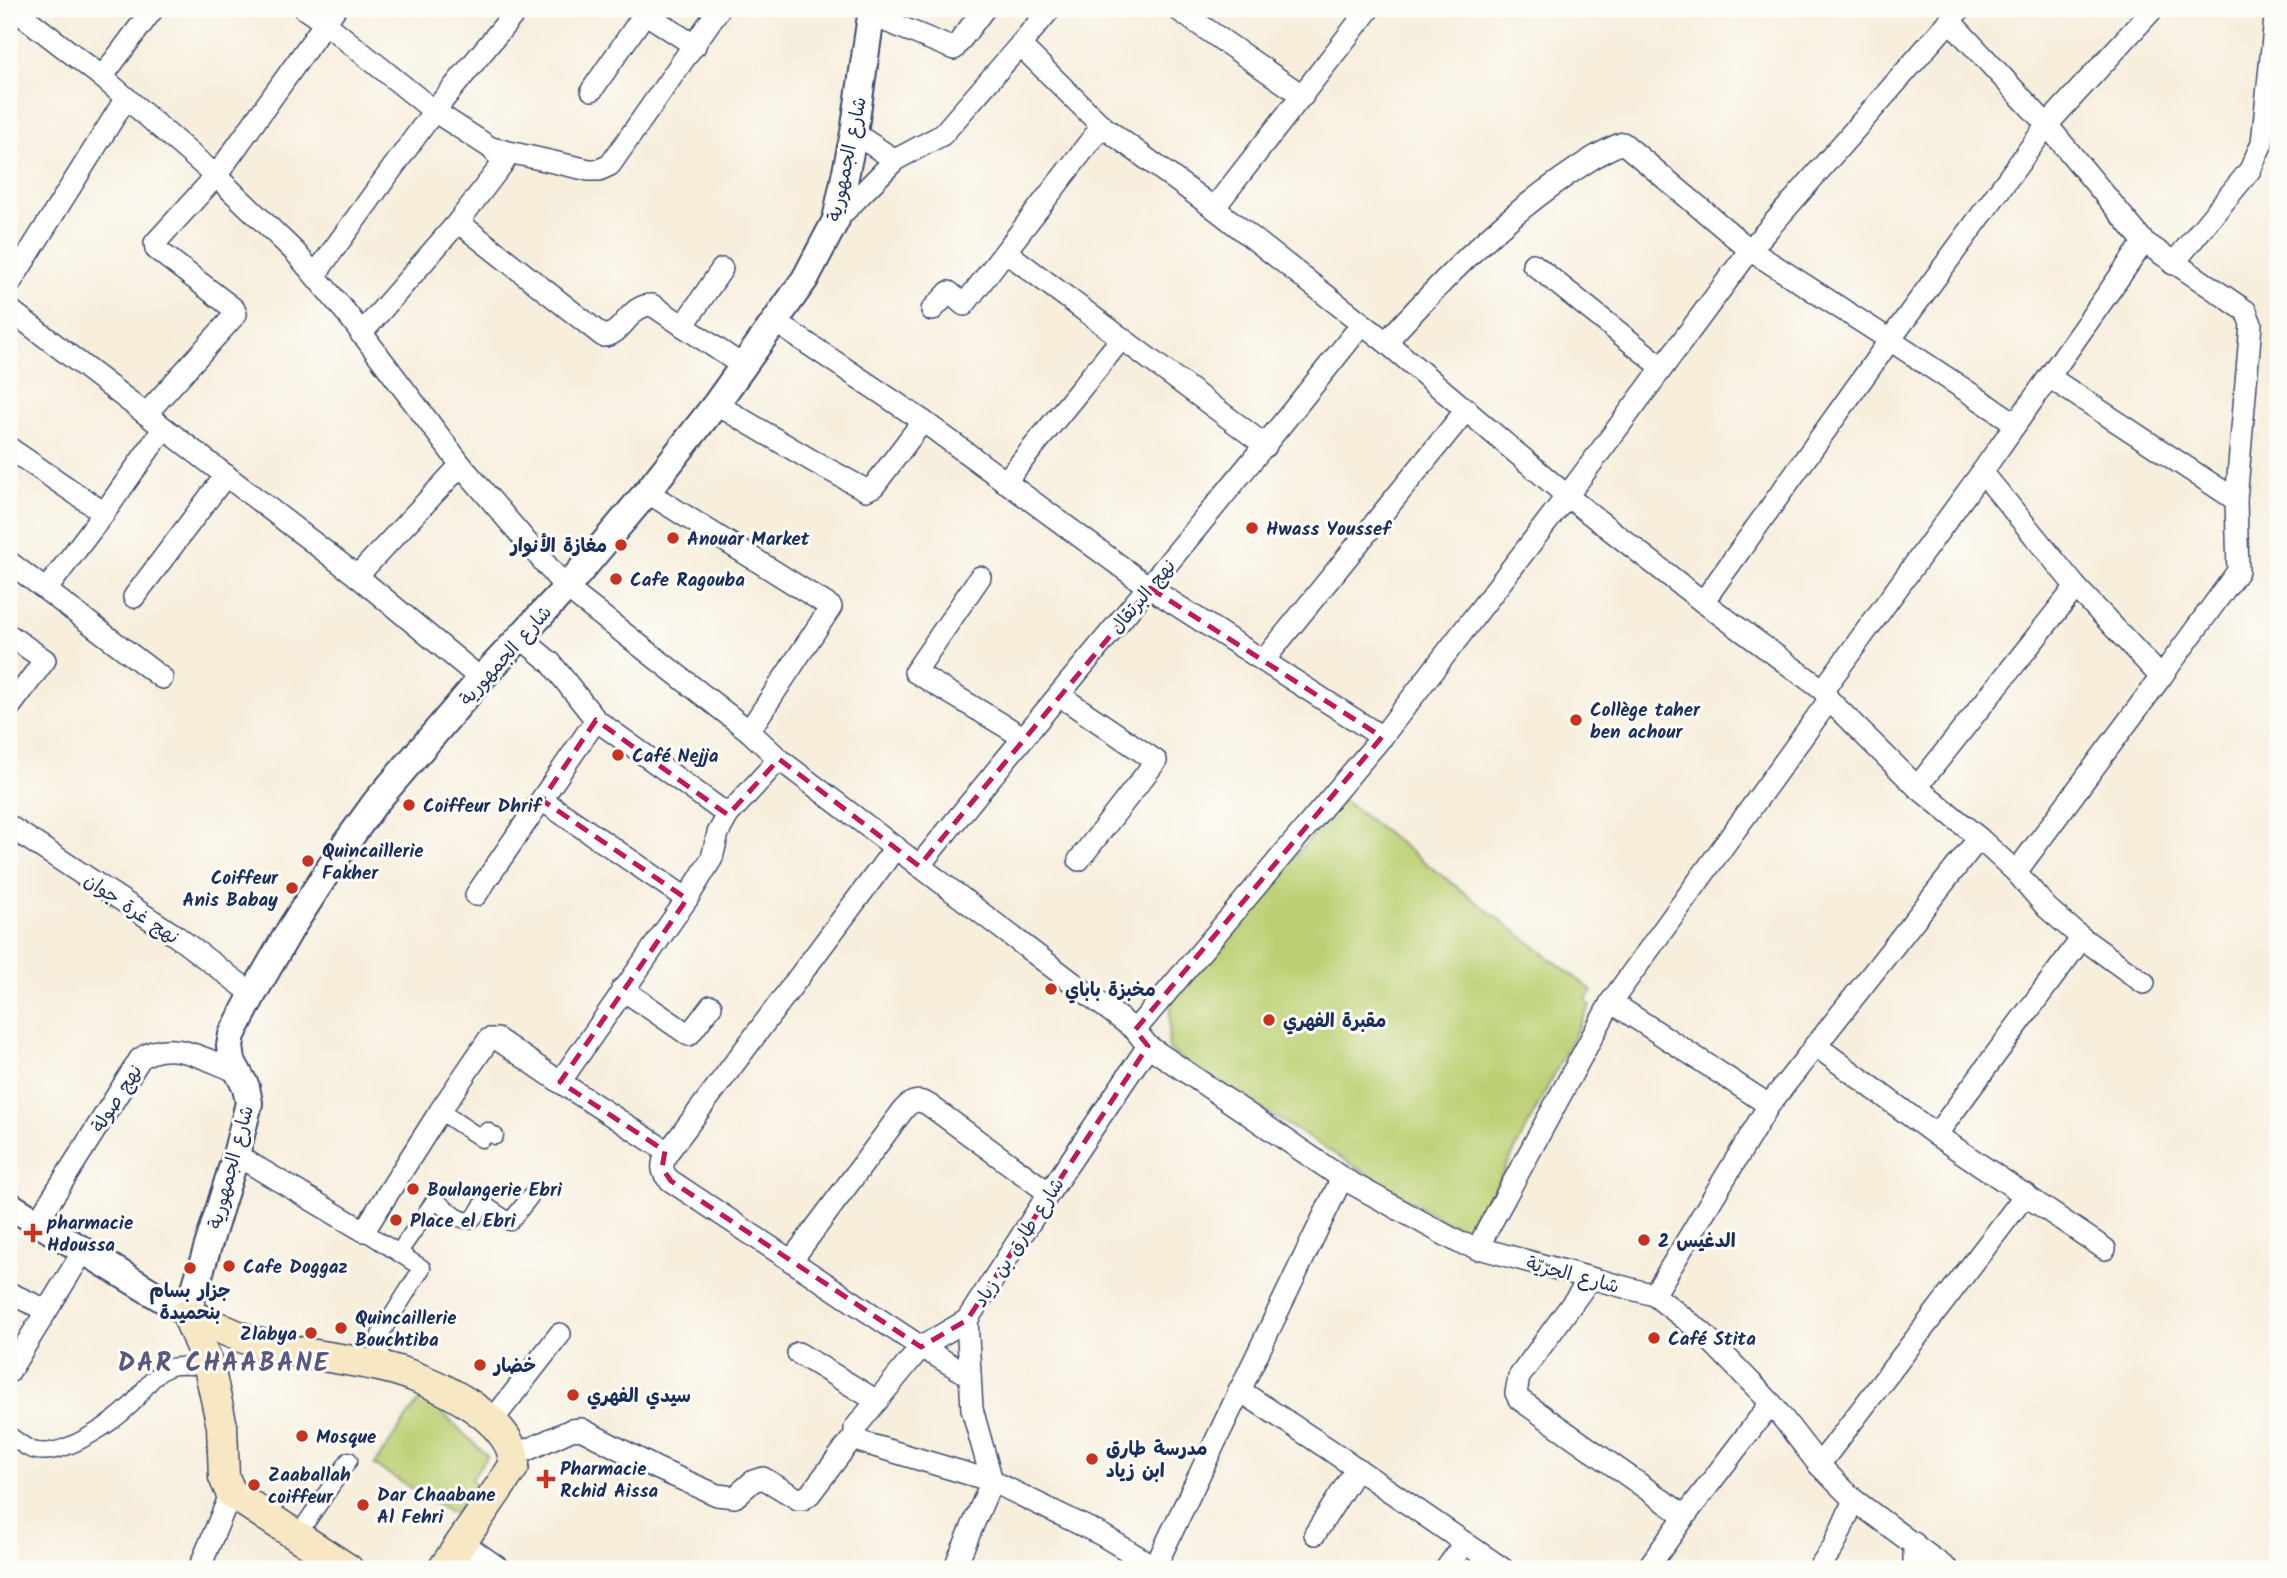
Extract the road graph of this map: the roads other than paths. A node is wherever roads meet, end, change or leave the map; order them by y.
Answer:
1 (153, 9) edge
2 (305, 9) edge
3 (518, 9) edge
4 (719, 9) edge
5 (984, 9) edge
6 (1050, 9) edge
7 (1177, 9) edge
8 (1369, 9) edge
9 (2152, 9) edge
10 (2276, 9) edge
11 (872, 12) edge
12 (13, 14) edge
13 (1955, 15) edge
14 (330, 16) edge
15 (1020, 44) junction
16 (695, 46) junction
17 (102, 78) junction
18 (592, 90) dead end
19 (1303, 96) junction
20 (126, 98) junction
21 (434, 111) junction
22 (1102, 125) junction
23 (2047, 125) junction
24 (854, 133) junction
25 (491, 148) junction
26 (895, 160) junction
27 (216, 176) junction
28 (1214, 208) junction
29 (836, 220) junction
30 (458, 222) junction
31 (2144, 242) junction
32 (1750, 250) junction
33 (1006, 252) junction
34 (1533, 264) dead end
35 (2173, 264) junction
36 (722, 269) dead end
37 (315, 275) junction
38 (9, 285) edge
39 (9, 309) edge
40 (932, 310) dead end
41 (774, 321) junction
42 (1362, 324) junction
43 (683, 326) junction
44 (361, 334) junction
45 (1122, 338) junction
46 (1890, 340) junction
47 (1386, 342) junction
48 (743, 366) junction
49 (1662, 367) junction
50 (2049, 377) junction
51 (716, 404) junction
52 (1467, 409) junction
53 (146, 414) junction
54 (923, 421) junction
55 (2015, 424) junction
56 (164, 428) junction
57 (1266, 446) junction
58 (9, 449) edge
59 (461, 466) junction
60 (1982, 472) junction
61 (226, 475) junction
62 (1005, 482) junction
63 (647, 492) junction
64 (1567, 496) junction
65 (2236, 500) junction
66 (104, 513) junction
67 (9, 562) edge
68 (357, 576) junction
69 (980, 576) dead end
70 (2076, 587) junction
71 (566, 588) junction
72 (1150, 588) junction
73 (46, 590) junction
74 (134, 597) dead end
75 (1703, 603) junction
76 (9, 635) edge
77 (520, 637) junction
78 (1264, 660) junction
79 (2161, 677) junction
80 (162, 678) dead end
81 (481, 679) junction
82 (1059, 695) junction
83 (1826, 695) junction
84 (9, 708) edge
85 (596, 720) junction
86 (749, 732) junction
87 (1023, 737) junction
88 (1382, 737) junction
89 (779, 759) junction
90 (1917, 787) junction
91 (542, 800) junction
92 (728, 815) junction
93 (9, 826) edge
94 (1979, 838) junction
95 (896, 847) junction
96 (1079, 860) dead end
97 (919, 866) junction
98 (2016, 872) junction
99 (475, 895) dead end
100 (687, 899) junction
101 (2082, 938) junction
102 (2144, 983) dead end
103 (622, 989) junction
104 (253, 994) junction
105 (1611, 1002) junction
106 (711, 1006) dead end
107 (1141, 1038) junction
108 (1815, 1045) junction
109 (236, 1071) junction
110 (560, 1082) junction
111 (1769, 1105) junction
112 (440, 1111) junction
113 (1936, 1135) junction
114 (495, 1136) dead end
115 (668, 1152) junction
116 (236, 1155) junction
117 (1342, 1178) junction
118 (1048, 1193) junction
119 (2026, 1194) junction
120 (530, 1197) dead end
121 (9, 1205) edge
122 (37, 1222) junction
123 (365, 1231) junction
124 (1477, 1249) junction
125 (2105, 1249) dead end
126 (84, 1250) junction
127 (398, 1252) junction
128 (790, 1261) junction
129 (1590, 1279) junction
130 (9, 1293) edge
131 (1654, 1295) junction
132 (47, 1310) junction
133 (187, 1314) junction
134 (967, 1320) junction
135 (560, 1334) dead end
136 (920, 1347) junction
137 (798, 1353) dead end
138 (209, 1367) junction
139 (387, 1368) junction
140 (9, 1372) edge
141 (970, 1377) junction
142 (1239, 1390) junction
143 (877, 1401) junction
144 (1771, 1403) junction
145 (492, 1420) junction
146 (9, 1435) edge
147 (855, 1435) junction
148 (514, 1456) junction
149 (349, 1460) dead end
150 (1819, 1465) junction
151 (1357, 1468) junction
152 (992, 1481) junction
153 (231, 1493) junction
154 (1854, 1500) junction
155 (1685, 1516) junction
156 (1315, 1534) dead end
157 (297, 1536) junction
158 (462, 1542) junction
159 (1464, 1543) junction
160 (1914, 1544) junction
161 (1156, 1568) edge
162 (199, 1569) edge
163 (348, 1569) edge
164 (443, 1569) edge
165 (500, 1569) edge
166 (954, 1569) edge
167 (1446, 1569) edge
168 (1503, 1569) edge
169 (1647, 1569) edge
170 (1818, 1569) edge
171 (1914, 1569) edge
172 (1947, 1569) edge

1 - 17 street
2 - 14 street
3 - 21 street
4 - 16 street
5 - 11 street
6 - 15 street
7 - 19 street
8 - 19 street
9 - 23 street
10 - 35 street
11 - 24 street, شارع الجمهورية
12 - 17 street, شارع الحرّيّة
13 - 23 street
13 - 32 street, شارع طارق بن زياد
14 - 21 street
14 - 27 street
15 - 22 street
15 - 26 street
16 - 18 street
16 - 25 street
17 - 20 street, شارع الحرّيّة
19 - 28 street
20 - 27 street, شارع الحرّيّة
20 - 38 street
21 - 25 street
21 - 37 street
22 - 28 street
22 - 33 street
23 - 31 street
23 - 46 street
24 - 26 street
24 - 29 street, شارع الجمهورية
25 - 30 street
26 - 29 street
27 - 37 street, شارع الحرّيّة
27 - 53 street
28 - 42 street
29 - 41 street, شارع الجمهورية
30 - 43 street
30 - 44 street
31 - 35 street
31 - 50 street
32 - 46 street
32 - 47 street
32 - 49 street, شارع طارق بن زياد
33 - 40 street
33 - 45 street
34 - 49 street
35 - 65 street
36 - 43 street
37 - 44 street, شارع الحرّيّة
39 - 53 street
41 - 48 street, شارع الجمهورية
41 - 54 street
42 - 47 street
42 - 57 street, نهج البرتقال
43 - 48 street
44 - 59 street, شارع الحرّيّة
45 - 57 street
45 - 62 street
46 - 55 street
46 - 75 street
47 - 52 street
48 - 51 street, شارع الجمهورية
49 - 64 street, شارع طارق بن زياد
50 - 55 street
50 - 65 street
51 - 54 street
51 - 63 street, شارع الجمهورية
52 - 64 street
52 - 78 street
53 - 56 street
54 - 62 street
55 - 60 street
56 - 61 street
56 - 66 street
57 - 72 street, نهج البرتقال
58 - 66 street
59 - 68 street
59 - 71 street, شارع الحرّيّة
60 - 70 street
60 - 83 street
61 - 68 street
61 - 74 street
62 - 72 street
63 - 71 street, شارع الجمهورية
63 - 86 street
64 - 75 street
64 - 88 street, شارع طارق بن زياد
65 - 79 street
66 - 73 street
67 - 73 street
68 - 81 street
69 - 87 street
70 - 79 street
70 - 90 street
71 - 77 street, شارع الجمهورية
71 - 86 street, شارع الحرّيّة
72 - 78 street
72 - 82 street, نهج البرتقال
73 - 80 street
75 - 83 street
76 - 84 street
77 - 81 street, شارع الجمهورية
77 - 85 street
78 - 88 street
79 - 98 street
81 - 104 street, شارع الجمهورية
82 - 87 street, نهج البرتقال
82 - 96 street
83 - 90 street
83 - 105 street
85 - 91 street
85 - 92 street
86 - 89 street, شارع الحرّيّة
87 - 97 street, نهج البرتقال
88 - 107 street, شارع طارق بن زياد
89 - 92 street
89 - 95 street, شارع الحرّيّة
90 - 94 street
91 - 99 street
91 - 100 street
92 - 100 street
93 - 104 street, نهج غرة جوان
94 - 98 street
94 - 108 street
95 - 97 street, شارع الحرّيّة
95 - 115 street
97 - 107 street, شارع الحرّيّة
98 - 101 street
100 - 103 street
101 - 102 street
101 - 113 street
103 - 106 street
103 - 110 street
104 - 109 street, شارع الجمهورية
105 - 111 street
105 - 124 street
107 - 117 street, شارع الحرّيّة
107 - 118 street, شارع طارق بن زياد
108 - 111 street
108 - 113 street
109 - 116 street, شارع الجمهورية
109 - 122 street, نهج صولة
110 - 112 street
110 - 115 street
111 - 131 street
112 - 114 street
112 - 123 street
113 - 119 street
115 - 128 street
116 - 123 street
116 - 133 street, شارع الجمهورية
117 - 124 street, شارع الحرّيّة
117 - 142 street
118 - 128 street
118 - 134 street, شارع طارق بن زياد
119 - 125 street
119 - 150 street
120 - 127 street
121 - 122 street
122 - 126 street
123 - 127 street
124 - 129 street, شارع الحرّيّة
126 - 132 street
126 - 133 street
127 - 139 street
128 - 136 street
129 - 131 street, شارع الحرّيّة
129 - 155 street
130 - 132 street
131 - 144 street, شارع الحرّيّة
132 - 140 street
133 - 138 main road
133 - 139 main road
134 - 136 street
134 - 141 street, شارع طارق بن زياد
135 - 145 street
136 - 141 street
136 - 143 street
137 - 143 street
138 - 146 street
138 - 153 main road
139 - 145 main road
141 - 152 street, شارع طارق بن زياد
142 - 151 street
142 - 161 street
143 - 147 street
144 - 150 street, شارع الحرّيّة
144 - 155 street
145 - 148 main road
147 - 148 street
147 - 152 street
148 - 158 main road
149 - 157 street
150 - 154 street, شارع الحرّيّة
151 - 156 street
151 - 159 street
152 - 161 street
152 - 166 street
153 - 157 main road
153 - 162 street
154 - 160 street, شارع الحرّيّة
154 - 170 street
155 - 169 street
157 - 163 main road
158 - 164 main road
158 - 165 street
159 - 167 street
159 - 168 street
160 - 171 street
160 - 172 street, شارع الحرّيّة

